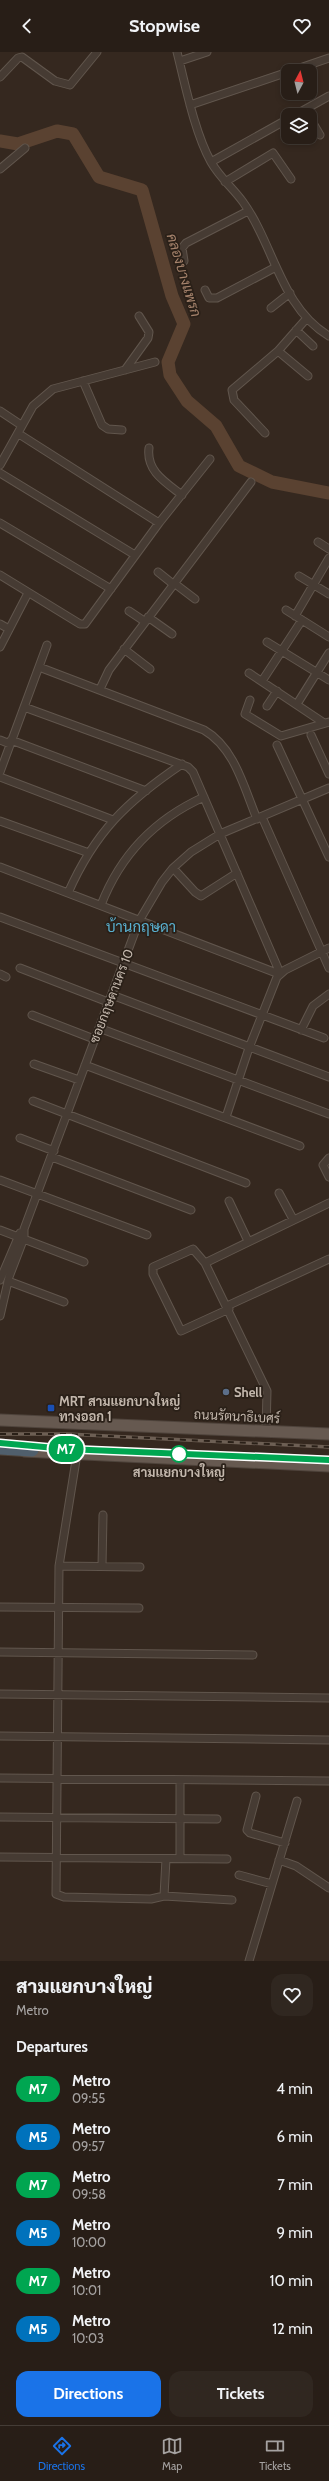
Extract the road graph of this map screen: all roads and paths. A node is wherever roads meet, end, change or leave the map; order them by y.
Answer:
1 (97, 52) edge
2 (177, 52) edge
3 (207, 52) edge
4 (329, 58) edge
5 (180, 61) junction
6 (311, 64) edge
7 (281, 74) edge
8 (0, 77) edge
9 (329, 96) edge
10 (190, 105) junction
11 (312, 108) edge
12 (281, 123) edge
13 (317, 130) edge
14 (320, 135) dead end
15 (25, 148) dead end
16 (211, 162) junction
17 (0, 169) edge
18 (291, 179) dead end
19 (225, 182) junction
20 (248, 211) junction
21 (184, 261) dead end
22 (276, 267) junction
23 (205, 290) dead end
24 (290, 293) junction
25 (271, 308) dead end
26 (139, 316) dead end
27 (307, 318) junction
28 (296, 330) junction
29 (329, 336) edge
30 (313, 346) dead end
31 (278, 351) junction
32 (155, 362) dead end
33 (125, 370) junction
34 (308, 376) dead end
35 (83, 381) junction
36 (0, 411) edge
37 (21, 425) junction
38 (122, 430) dead end
39 (265, 433) dead end
40 (19, 434) junction
41 (149, 448) dead end
42 (210, 459) dead end
43 (0, 463) edge
44 (0, 472) edge
45 (251, 482) dead end
46 (182, 495) junction
47 (0, 523) edge
48 (159, 523) junction
49 (318, 542) dead end
50 (329, 549) edge
51 (135, 555) junction
52 (329, 558) edge
53 (158, 572) dead end
54 (0, 575) edge
55 (299, 576) dead end
56 (174, 583) junction
57 (314, 584) junction
58 (111, 589) junction
59 (28, 593) junction
60 (329, 594) edge
61 (195, 599) dead end
62 (286, 610) dead end
63 (129, 611) dead end
64 (298, 618) junction
65 (146, 619) junction
66 (0, 624) edge
67 (9, 629) junction
68 (172, 634) dead end
69 (329, 637) edge
70 (268, 642) dead end
71 (47, 645) dead end
72 (0, 647) edge
73 (124, 649) junction
74 (282, 651) junction
75 (329, 653) edge
76 (39, 667) junction
77 (150, 669) dead end
78 (249, 672) dead end
79 (317, 672) junction
80 (329, 680) edge
81 (262, 681) junction
82 (100, 690) junction
83 (277, 691) junction
84 (250, 700) dead end
85 (297, 704) junction
86 (267, 706) dead end
87 (24, 707) junction
88 (326, 723) edge
89 (311, 734) dead end
90 (0, 740) edge
91 (11, 742) junction
92 (278, 745) dead end
93 (182, 764) junction
94 (0, 772) edge
95 (329, 774) edge
96 (0, 777) edge
97 (329, 788) edge
98 (146, 791) junction
99 (204, 797) junction
100 (303, 799) junction
101 (259, 818) junction
102 (113, 820) junction
103 (0, 821) edge
104 (220, 834) junction
105 (88, 853) junction
106 (329, 857) edge
107 (0, 867) edge
108 (173, 868) junction
109 (237, 873) junction
110 (68, 893) junction
111 (101, 905) junction
112 (0, 917) edge
113 (139, 921) junction
114 (329, 948) edge
115 (321, 952) junction
116 (123, 963) junction
117 (20, 968) dead end
118 (329, 968) edge
119 (279, 974) junction
120 (329, 994) edge
121 (112, 995) junction
122 (108, 1002) junction
123 (32, 1015) dead end
124 (261, 1016) junction
125 (99, 1028) junction
126 (301, 1030) junction
127 (324, 1038) dead end
128 (94, 1039) junction
129 (249, 1048) junction
130 (34, 1064) dead end
131 (85, 1065) junction
132 (329, 1077) edge
133 (79, 1080) junction
134 (238, 1080) junction
135 (33, 1101) dead end
136 (67, 1113) junction
137 (329, 1114) edge
138 (226, 1117) junction
139 (20, 1138) dead end
140 (300, 1146) dead end
141 (53, 1154) junction
142 (329, 1158) edge
143 (329, 1177) edge
144 (0, 1180) edge
145 (246, 1183) dead end
146 (279, 1193) dead end
147 (37, 1194) junction
148 (229, 1201) dead end
149 (329, 1202) edge
150 (191, 1210) dead end
151 (293, 1219) junction
152 (0, 1230) edge
153 (147, 1235) dead end
154 (21, 1237) junction
155 (248, 1241) junction
156 (329, 1259) edge
157 (84, 1262) dead end
158 (205, 1263) junction
159 (0, 1280) edge
160 (8, 1281) junction
161 (64, 1302) dead end
162 (228, 1308) junction
163 (0, 1316) edge
164 (0, 1420) edge
165 (266, 1431) junction
166 (329, 1434) edge
167 (0, 1450) edge
168 (32, 1450) joint
169 (77, 1454) junction
170 (329, 1466) edge
171 (103, 1515) dead end
172 (59, 1566) junction
173 (102, 1566) junction
174 (140, 1567) dead end
175 (0, 1607) edge
176 (59, 1607) junction
177 (139, 1608) dead end
178 (0, 1652) edge
179 (58, 1654) junction
180 (253, 1655) dead end
181 (0, 1694) edge
182 (58, 1694) junction
183 (329, 1698) edge
184 (0, 1736) edge
185 (57, 1736) junction
186 (329, 1740) edge
187 (0, 1778) edge
188 (57, 1778) junction
189 (180, 1780) junction
190 (329, 1781) edge
191 (256, 1796) dead end
192 (297, 1801) dead end
193 (0, 1817) edge
194 (57, 1817) junction
195 (180, 1819) junction
196 (218, 1819) dead end
197 (285, 1843) junction
198 (0, 1857) edge
199 (56, 1858) junction
200 (180, 1858) junction
201 (166, 1859) junction
202 (227, 1859) dead end
203 (279, 1860) junction
204 (239, 1875) dead end
205 (272, 1884) junction
206 (329, 1888) edge
207 (164, 1896) junction
208 (232, 1900) dead end
209 (249, 1961) edge

1 - 8 street
2 - 5 street
3 - 5 street
4 - 6 street
5 - 10 street
7 - 10 street
9 - 11 street
10 - 16 street
12 - 16 street
13 - 14 street
15 - 17 street
16 - 19 street
18 - 19 street
19 - 20 street
20 - 21 street
20 - 22 street
22 - 23 street
22 - 24 street
24 - 25 street
24 - 27 street
26 - 33 street
27 - 28 street
27 - 29 street
28 - 30 street
28 - 31 street
31 - 34 street
31 - 39 street
32 - 33 street
33 - 35 street
35 - 37 street
35 - 38 street
36 - 37 street
37 - 40 street
40 - 43 street
40 - 48 street
41 - 46 street
42 - 46 street
44 - 51 street
45 - 56 street
46 - 48 street
47 - 58 street
48 - 51 street
49 - 50 street
51 - 58 street
52 - 57 street
53 - 56 street
54 - 59 street
55 - 57 street
56 - 61 street
56 - 65 street
57 - 60 street
57 - 64 street
58 - 59 street
59 - 67 street
62 - 64 street
63 - 65 street
64 - 69 street
64 - 74 street
65 - 68 street
65 - 73 street
66 - 67 street
67 - 72 street
70 - 74 street
71 - 76 street
73 - 77 street
73 - 82 street
74 - 79 street
74 - 81 street
75 - 79 street
76 - 82 street
76 - 87 street
78 - 81 street
79 - 80 street
79 - 85 street
81 - 83 street
82 - 101 street
83 - 85 street
83 - 86 street
84 - 88 street
85 - 88 street
87 - 91 street
87 - 93 street
89 - 95 street
90 - 91 street
91 - 94 street
91 - 98 street
92 - 100 street
93 - 98 street
93 - 99 street
96 - 102 street
97 - 100 street, ซอยกฤษดานคร 10
98 - 102 street
99 - 104 street
99 - 111 street
100 - 101 street, ซอยกฤษดานคร 10
100 - 106 street
101 - 104 street, ซอยกฤษดานคร 10
101 - 115 street
102 - 105 street
103 - 105 street
104 - 108 street, ซอยกฤษดานคร 10
104 - 109 street
105 - 110 street
107 - 110 street
108 - 109 street
108 - 113 street, ซอยกฤษดานคร 10
109 - 119 street
110 - 111 street
111 - 113 street
112 - 116 street
113 - 116 street, ซอยกฤษดานคร 10
113 - 119 street
114 - 115 street
115 - 118 street
115 - 119 street
116 - 121 street, ซอยกฤษดานคร 10
116 - 124 street
117 - 122 street
119 - 124 street
120 - 126 street
121 - 122 street, ซอยกฤษดานคร 10
121 - 129 street
122 - 125 street, ซอยกฤษดานคร 10
123 - 128 street
124 - 126 street
124 - 129 street
125 - 128 street, ซอยกฤษดานคร 10
125 - 134 street
126 - 127 street
128 - 131 street, ซอยกฤษดานคร 10
129 - 132 street
129 - 134 street
130 - 133 street
131 - 133 street, ซอยกฤษดานคร 10
131 - 138 street
133 - 136 street, ซอยกฤษดานคร 10
134 - 137 street
134 - 138 street
135 - 136 street
136 - 141 street, ซอยกฤษดานคร 10
136 - 145 street
138 - 140 street
139 - 141 street
141 - 147 street, ซอยกฤษดานคร 10
141 - 150 street
142 - 143 street
144 - 147 street
146 - 151 street
147 - 153 street
147 - 154 street, ซอยกฤษดานคร 10
148 - 155 street
149 - 151 street
151 - 155 street
152 - 154 street
154 - 157 street
154 - 159 street, ซอยกฤษดานคร 10
154 - 160 street, ซอยกฤษดานคร 10
155 - 158 street
156 - 162 street
158 - 162 street
158 - 162 street
160 - 161 street
160 - 163 street, ซอยกฤษดานคร 10
162 - 165 street
164 - 165 main road, ถนนรัตนาธิเบศร์
165 - 166 main road, ถนนรัตนาธิเบศร์
167 - 168 highway
168 - 169 main road
169 - 170 main road
169 - 172 street
171 - 173 street
172 - 173 street
172 - 176 street
173 - 174 street
175 - 176 street
176 - 177 street
176 - 179 street
178 - 179 street
179 - 180 street
179 - 182 street
181 - 182 street
182 - 183 street
182 - 185 street
184 - 185 street
185 - 186 street
185 - 188 street
187 - 188 street
188 - 189 street
188 - 194 street
189 - 190 street
189 - 195 street
191 - 197 street
192 - 197 street
193 - 194 street
194 - 195 street
194 - 199 street
195 - 196 street
195 - 200 street
197 - 203 street
198 - 199 street
199 - 201 street
199 - 207 street
200 - 201 street
200 - 202 street
201 - 207 street
203 - 205 street
203 - 206 street
204 - 205 street
205 - 209 street
207 - 208 street

